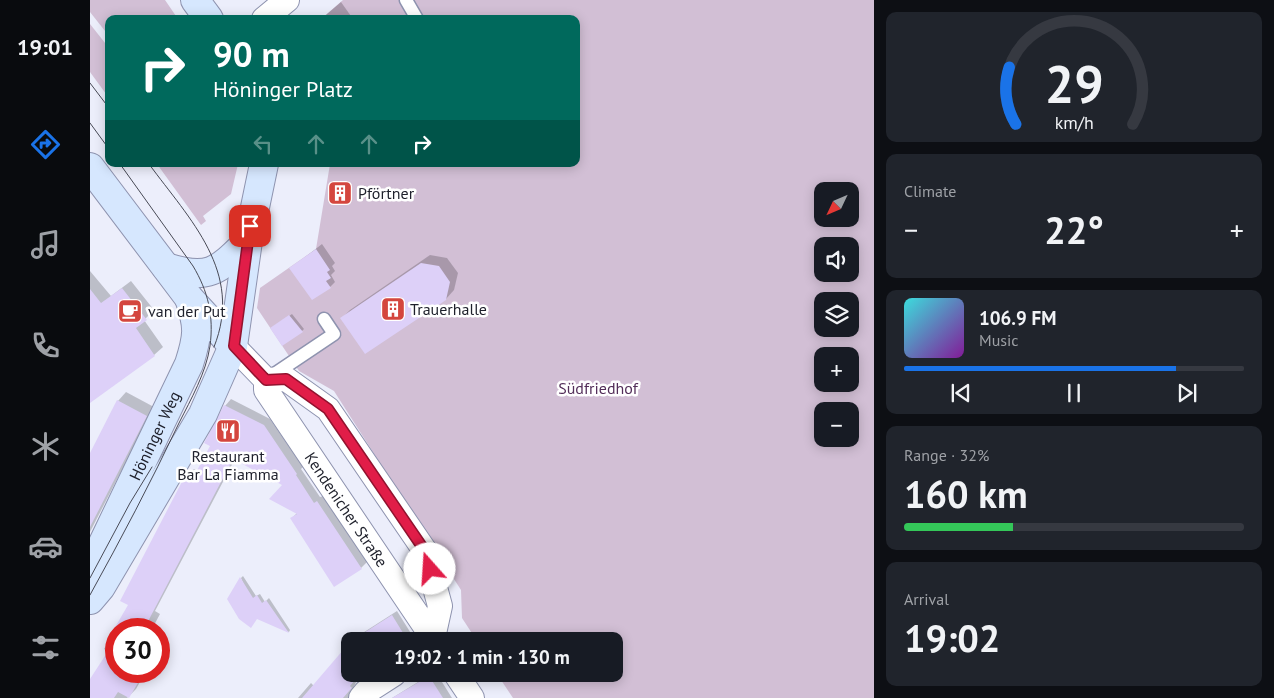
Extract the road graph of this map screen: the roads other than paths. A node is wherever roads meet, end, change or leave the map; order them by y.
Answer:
1 (195, 0) edge
2 (287, 0) edge
3 (406, 0) edge
4 (206, 15) edge
5 (269, 15) edge
6 (415, 15) edge
7 (90, 166) edge
8 (263, 167) edge
9 (248, 241) junction
10 (166, 267) junction
11 (189, 298) junction
12 (324, 319) dead end
13 (234, 346) junction
14 (266, 380) junction
15 (90, 570) edge
16 (90, 600) edge
17 (429, 632) edge
18 (435, 632) edge
19 (382, 682) edge
20 (461, 682) edge
21 (361, 698) edge
22 (472, 698) edge

1 - 4 street
2 - 5 street
3 - 6 lane
7 - 10 street
8 - 9 street, Höninger Weg
9 - 10 street
9 - 13 street, Höninger Weg
10 - 11 street
11 - 13 street
11 - 15 street, Höninger Weg
12 - 14 lane
13 - 14 street, Kendenicher Straße
13 - 16 street, Höninger Weg
14 - 17 street, Kendenicher Straße
14 - 18 street, Kendenicher Straße
19 - 21 street
20 - 22 street

